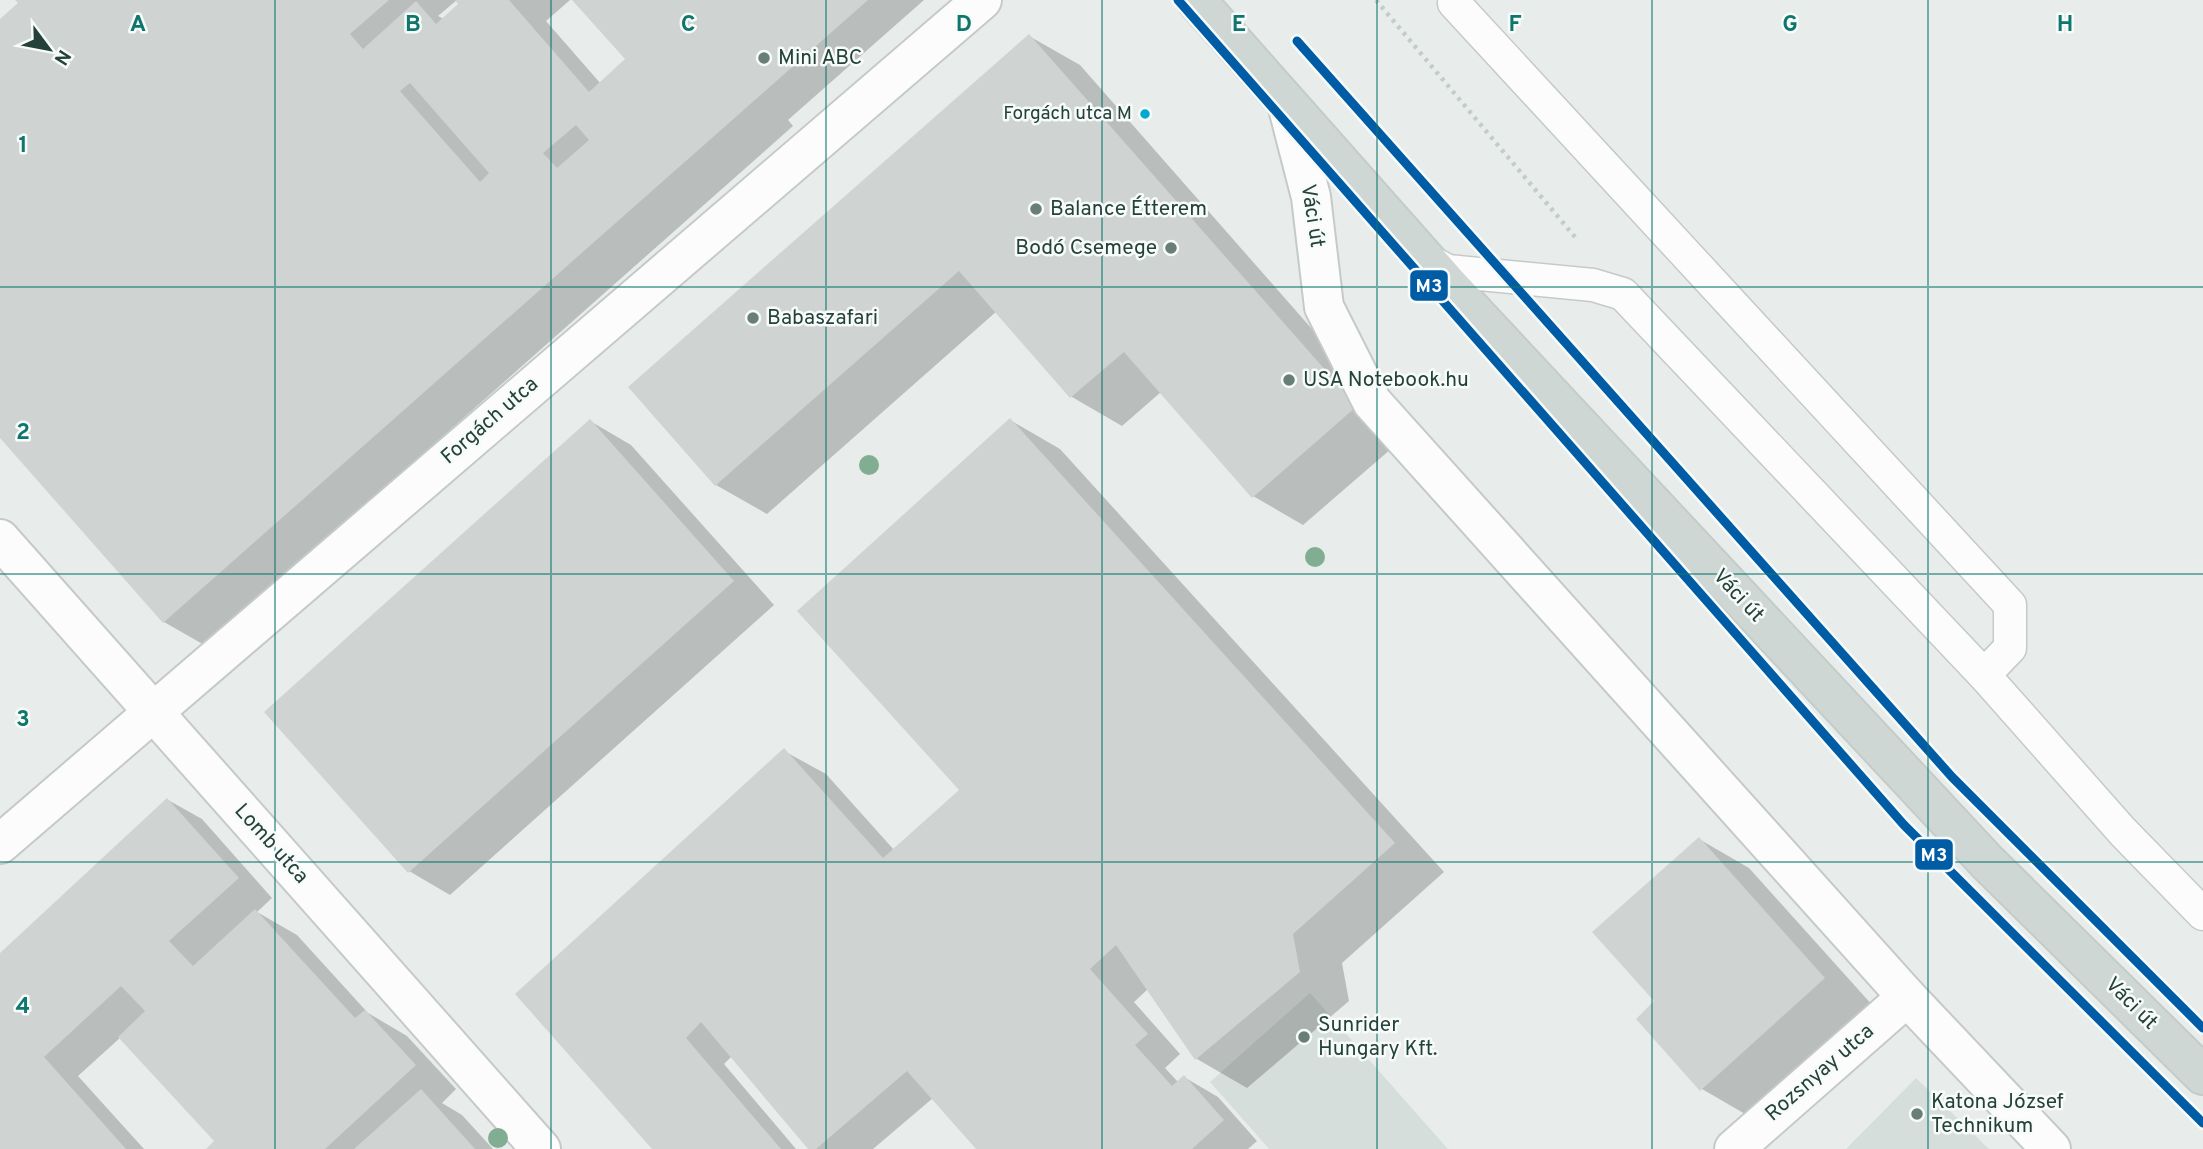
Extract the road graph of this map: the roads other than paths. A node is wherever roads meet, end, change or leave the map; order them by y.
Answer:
1 (982, 0) edge
2 (1196, 0) edge
3 (1454, 3) dead end
4 (1287, 104) junction
5 (1425, 259) junction
6 (0, 539) edge
7 (1983, 675) junction
8 (153, 710) junction
9 (0, 844) edge
10 (2203, 914) edge
11 (1907, 997) junction
12 (2203, 1075) edge
13 (541, 1149) edge
14 (1734, 1149) edge
15 (2051, 1149) edge

1 - 8 street, Forgách utca
2 - 4 main road, Váci út
3 - 7 lane
4 - 5 main road, Váci út
4 - 11 street, Váci út
5 - 7 lane
5 - 12 main road, Váci út
6 - 8 street, Lomb utca
7 - 10 lane
8 - 9 street, Forgách utca
8 - 13 street, Lomb utca
11 - 14 street, Rozsnyay utca
11 - 15 street, Váci út

